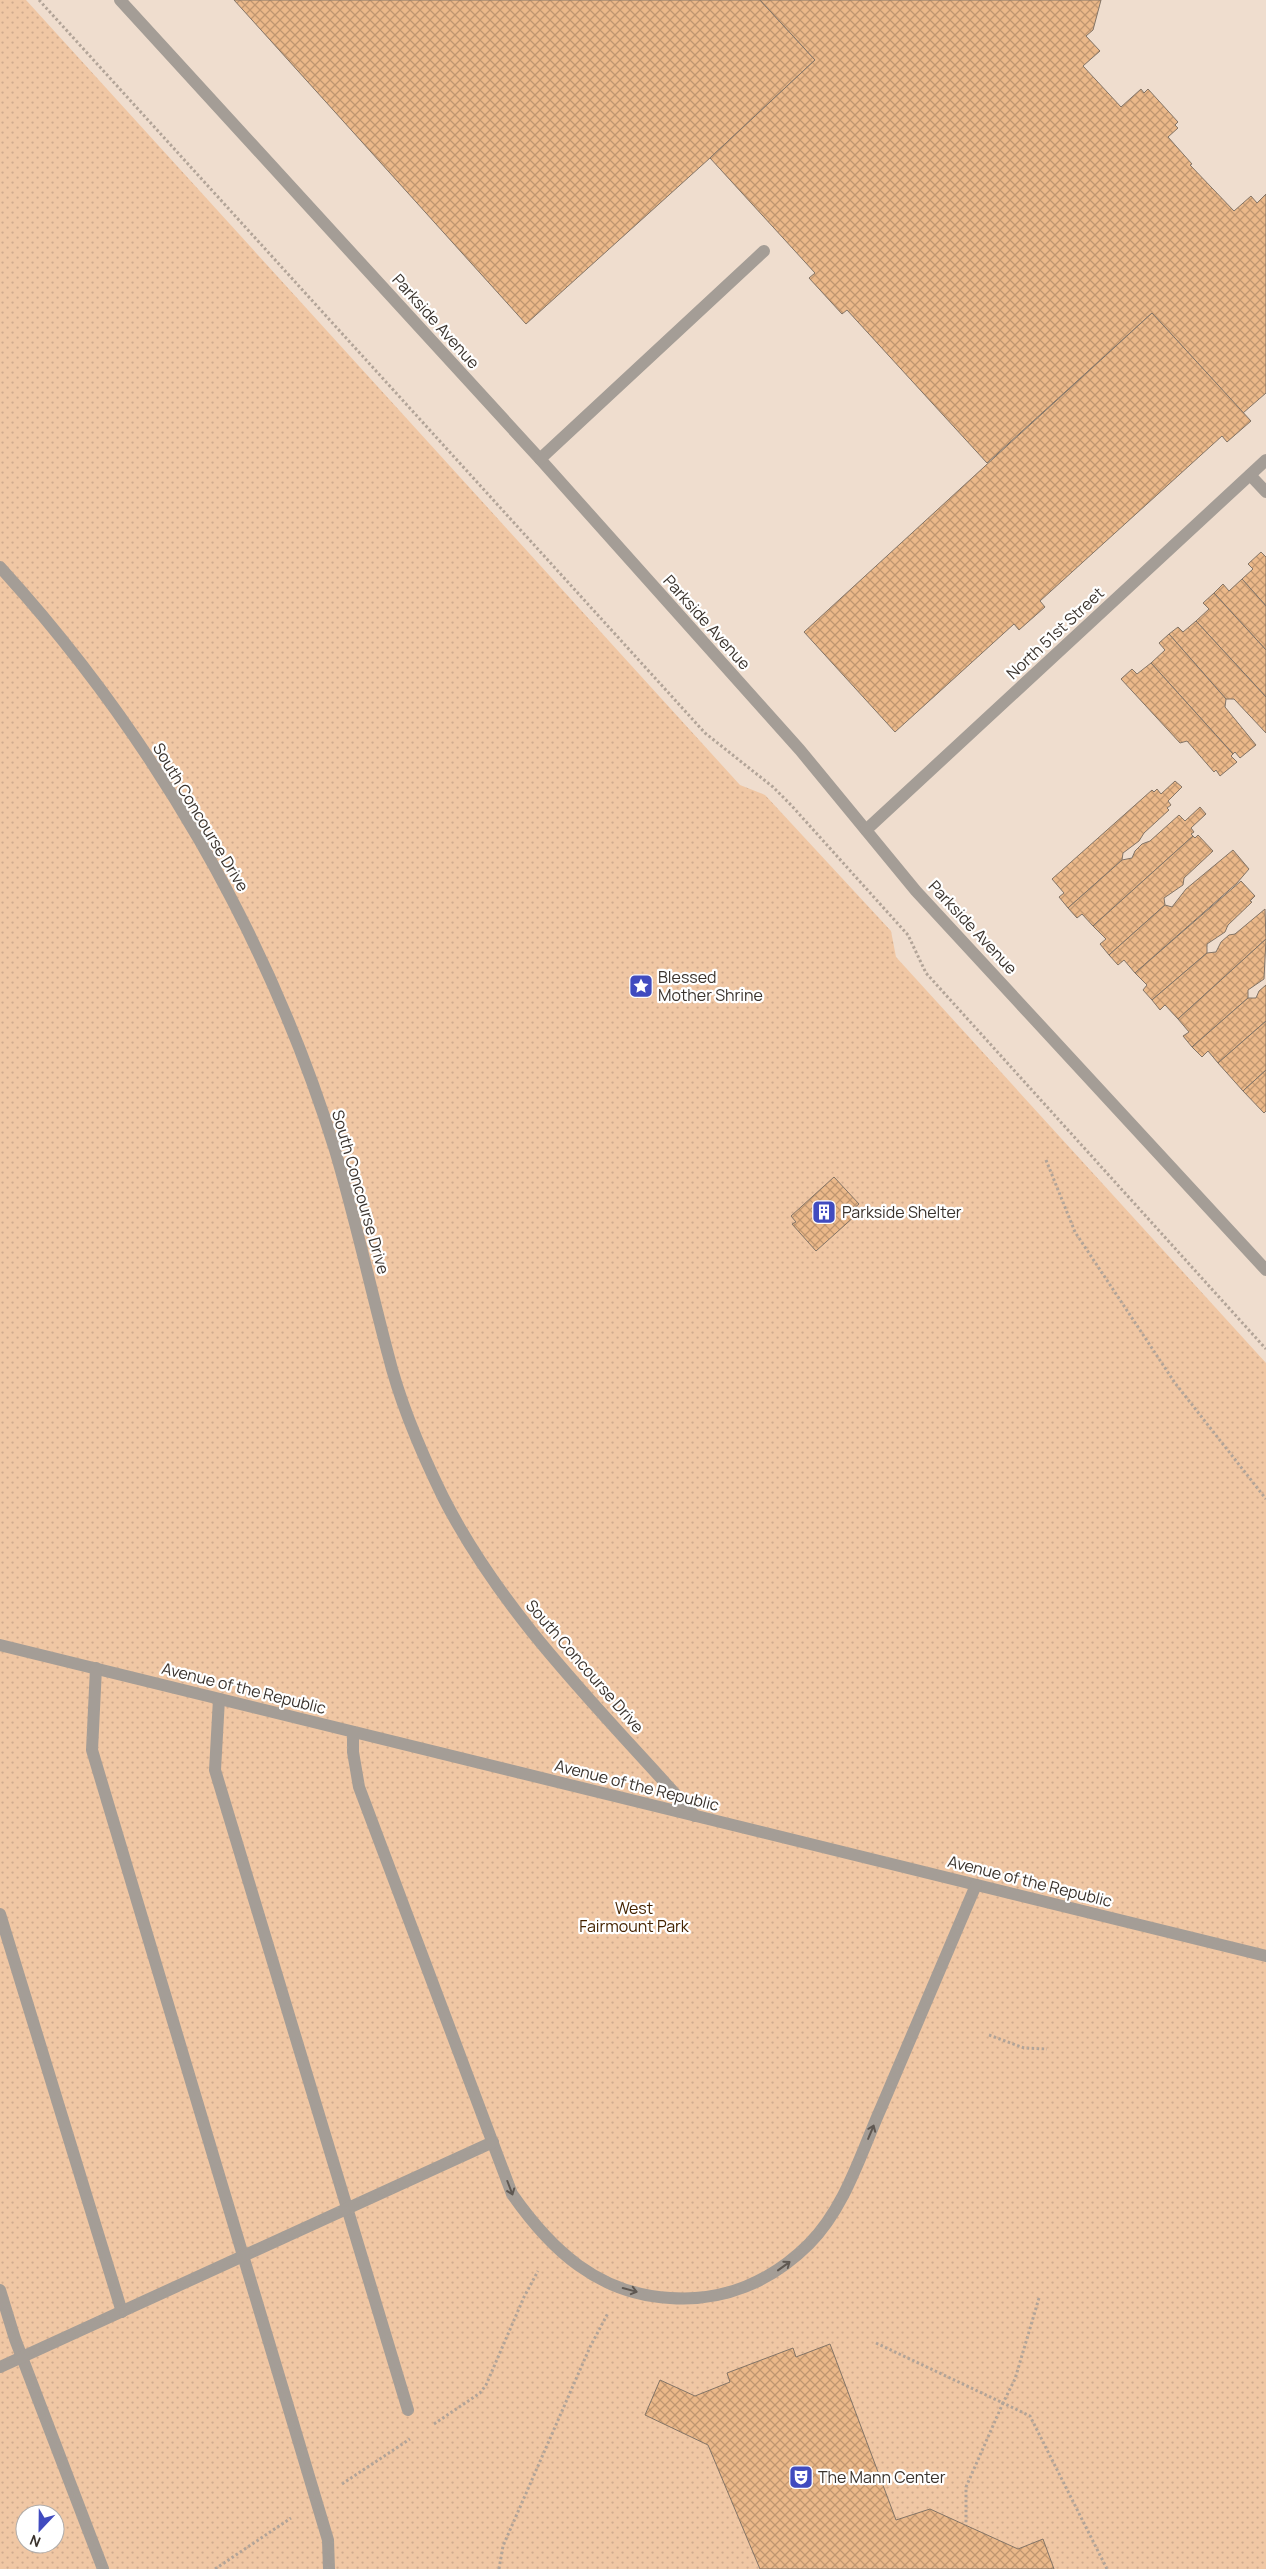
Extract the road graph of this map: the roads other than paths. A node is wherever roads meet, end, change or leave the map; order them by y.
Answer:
1 (120, 0) edge
2 (764, 251) dead end
3 (540, 459) junction
4 (1266, 460) edge
5 (1250, 475) junction
6 (1266, 492) edge
7 (0, 567) edge
8 (866, 830) junction
9 (1266, 1270) edge
10 (0, 1645) edge
11 (96, 1668) junction
12 (219, 1699) junction
13 (353, 1732) junction
14 (695, 1816) junction
15 (976, 1885) junction
16 (0, 1914) edge
17 (1266, 1956) edge
18 (493, 2142) junction
19 (346, 2209) junction
20 (244, 2256) junction
21 (0, 2290) edge
22 (122, 2312) junction
23 (22, 2357) junction
24 (0, 2367) edge
25 (408, 2410) dead end
26 (103, 2569) edge
27 (329, 2569) edge

1 - 3 street, Parkside Avenue
2 - 3 street
3 - 8 street, Parkside Avenue
4 - 5 street, North 51st Street
5 - 6 street
5 - 8 street, North 51st Street
7 - 14 street, South Concourse Drive
8 - 9 street, Parkside Avenue
10 - 11 street, Avenue of the Republic
11 - 12 street, Avenue of the Republic
11 - 20 street
12 - 13 street, Avenue of the Republic
12 - 19 street
13 - 14 street, Avenue of the Republic
13 - 18 street
14 - 15 street, Avenue of the Republic
15 - 17 street, Avenue of the Republic
18 -> 15 street
16 - 22 street
18 - 19 street
19 - 20 street
19 - 25 street
20 - 22 street
20 - 27 street
21 - 23 street
22 - 23 street
23 - 24 street
23 - 26 street

